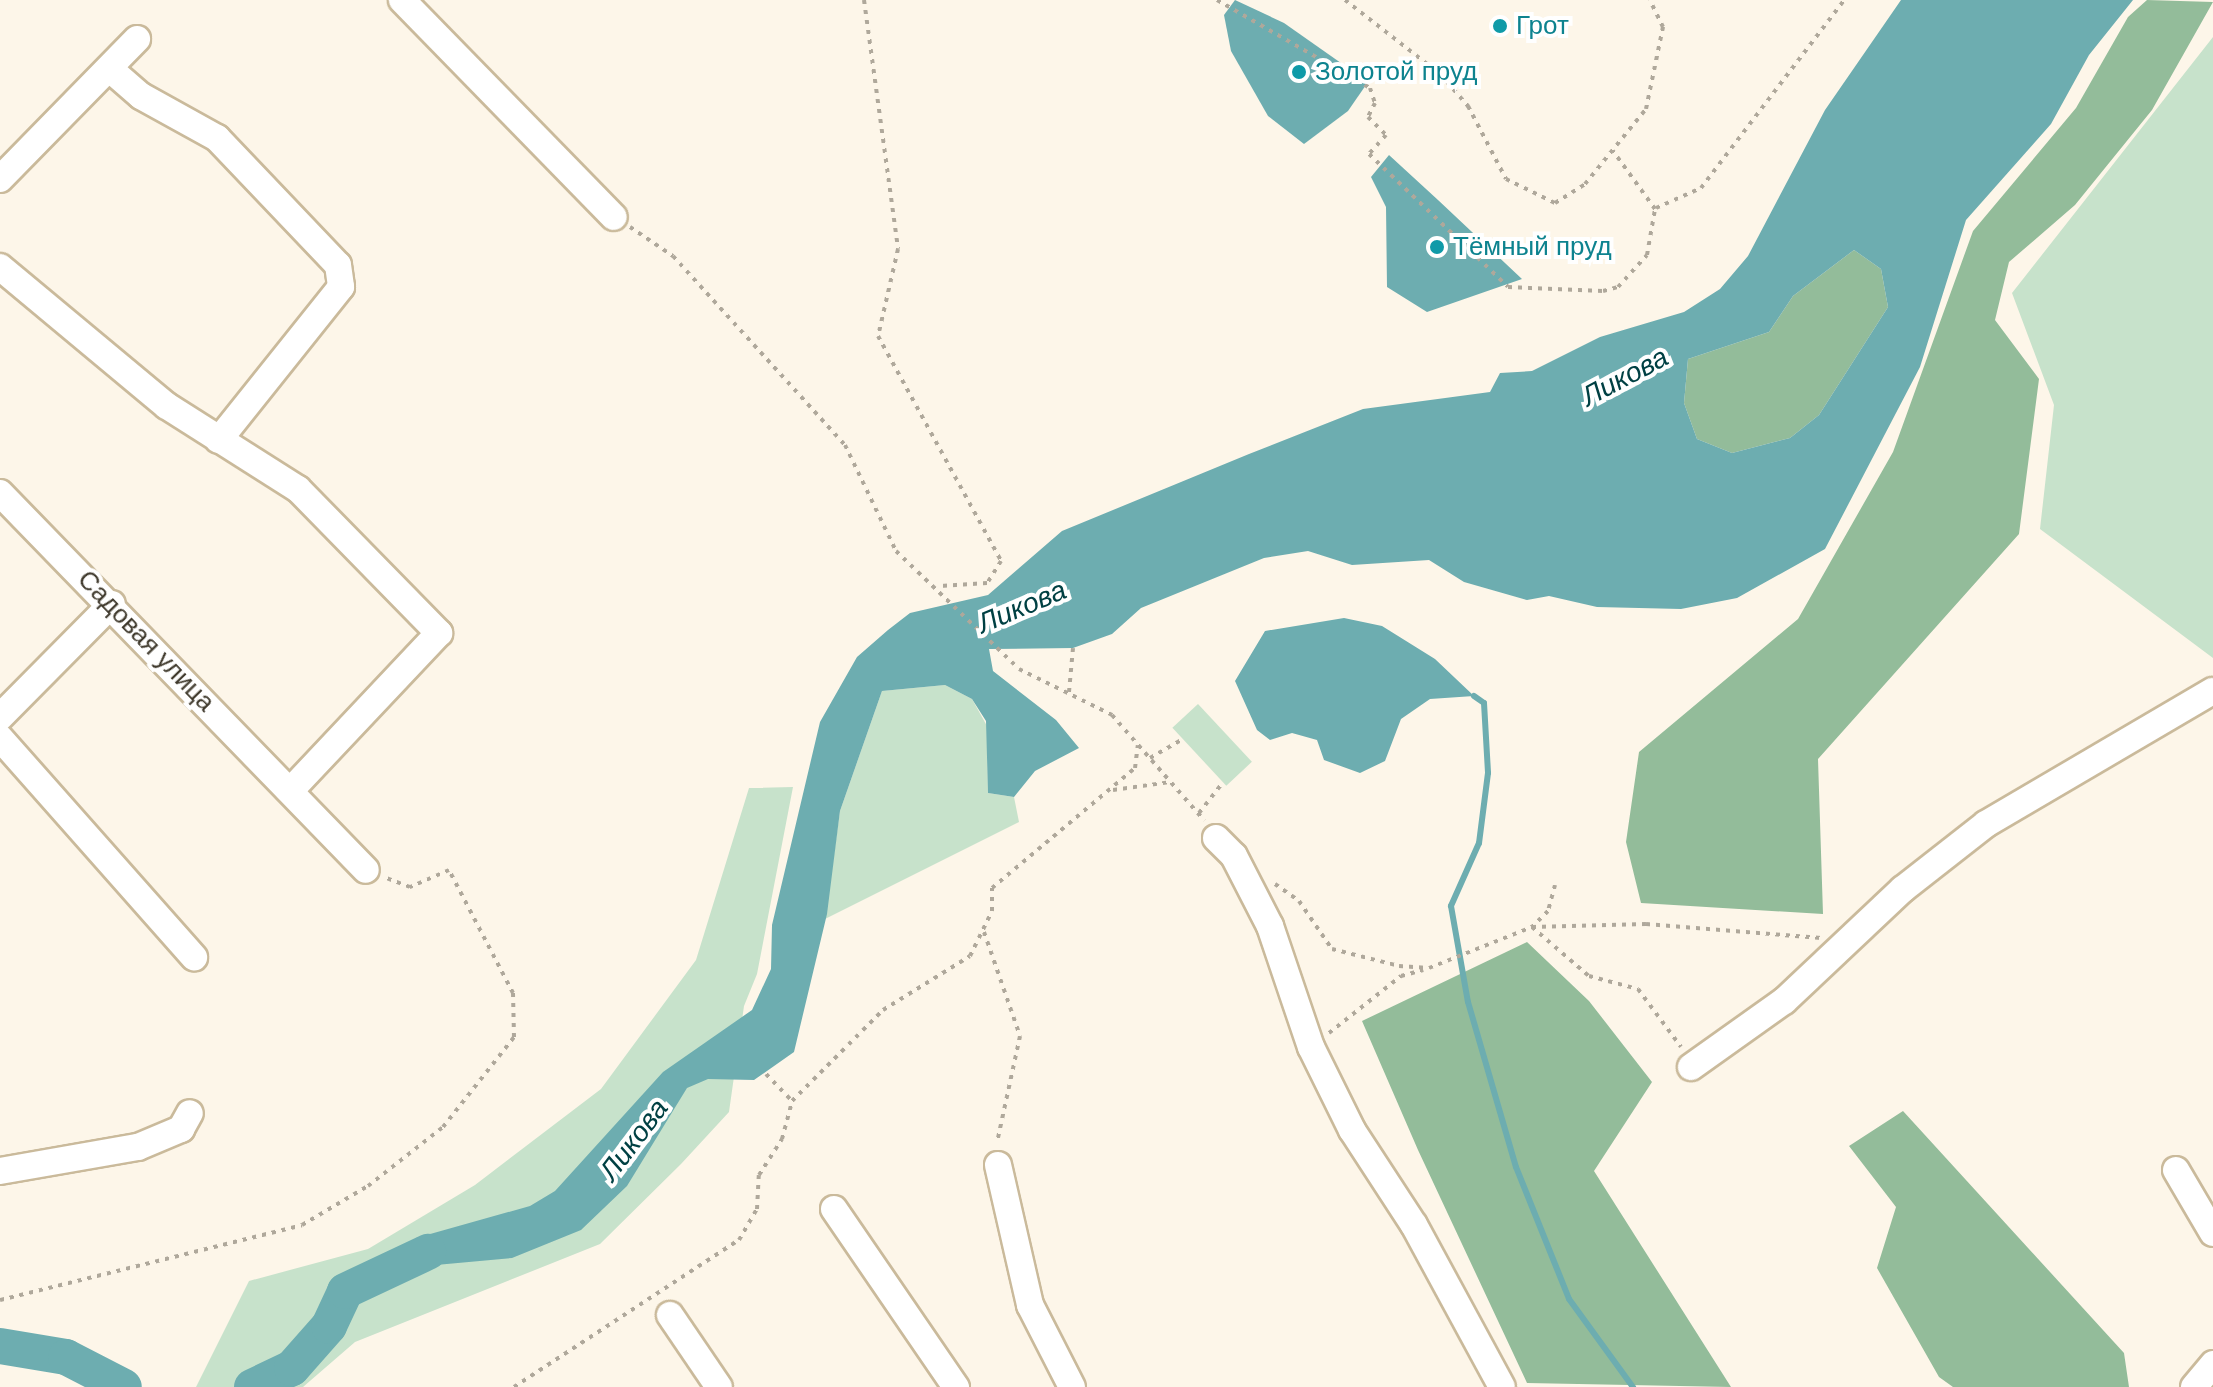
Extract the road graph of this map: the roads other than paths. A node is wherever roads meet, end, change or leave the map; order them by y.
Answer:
1 (402, 0) edge
2 (137, 39) dead end
3 (111, 70) junction
4 (0, 179) edge
5 (614, 217) road end
6 (0, 267) edge
7 (219, 440) junction
8 (0, 493) edge
9 (112, 604) junction
10 (2213, 691) edge
11 (0, 717) edge
12 (0, 738) edge
13 (290, 791) junction
14 (1225, 847) road end
15 (366, 870) road end
16 (194, 957) dead end
17 (1691, 1067) road end
18 (190, 1113) dead end
19 (998, 1165) road end
20 (2176, 1170) dead end
21 (0, 1171) edge
22 (834, 1209) dead end
23 (2213, 1233) edge
24 (670, 1315) dead end
25 (2213, 1364) edge
26 (719, 1387) edge
27 (956, 1387) edge
28 (1072, 1387) edge
29 (1502, 1387) edge
30 (2194, 1387) edge

1 - 5 street
2 - 3 street
3 - 4 street
3 - 7 street
6 - 7 street
7 - 13 street
8 - 9 street, Садовая улица
9 - 11 street
9 - 13 street, Садовая улица
10 - 17 street
12 - 16 street
13 - 15 street, Садовая улица
14 - 29 street
18 - 21 street
19 - 28 street
20 - 23 street
22 - 27 street
24 - 26 street
25 - 30 street

